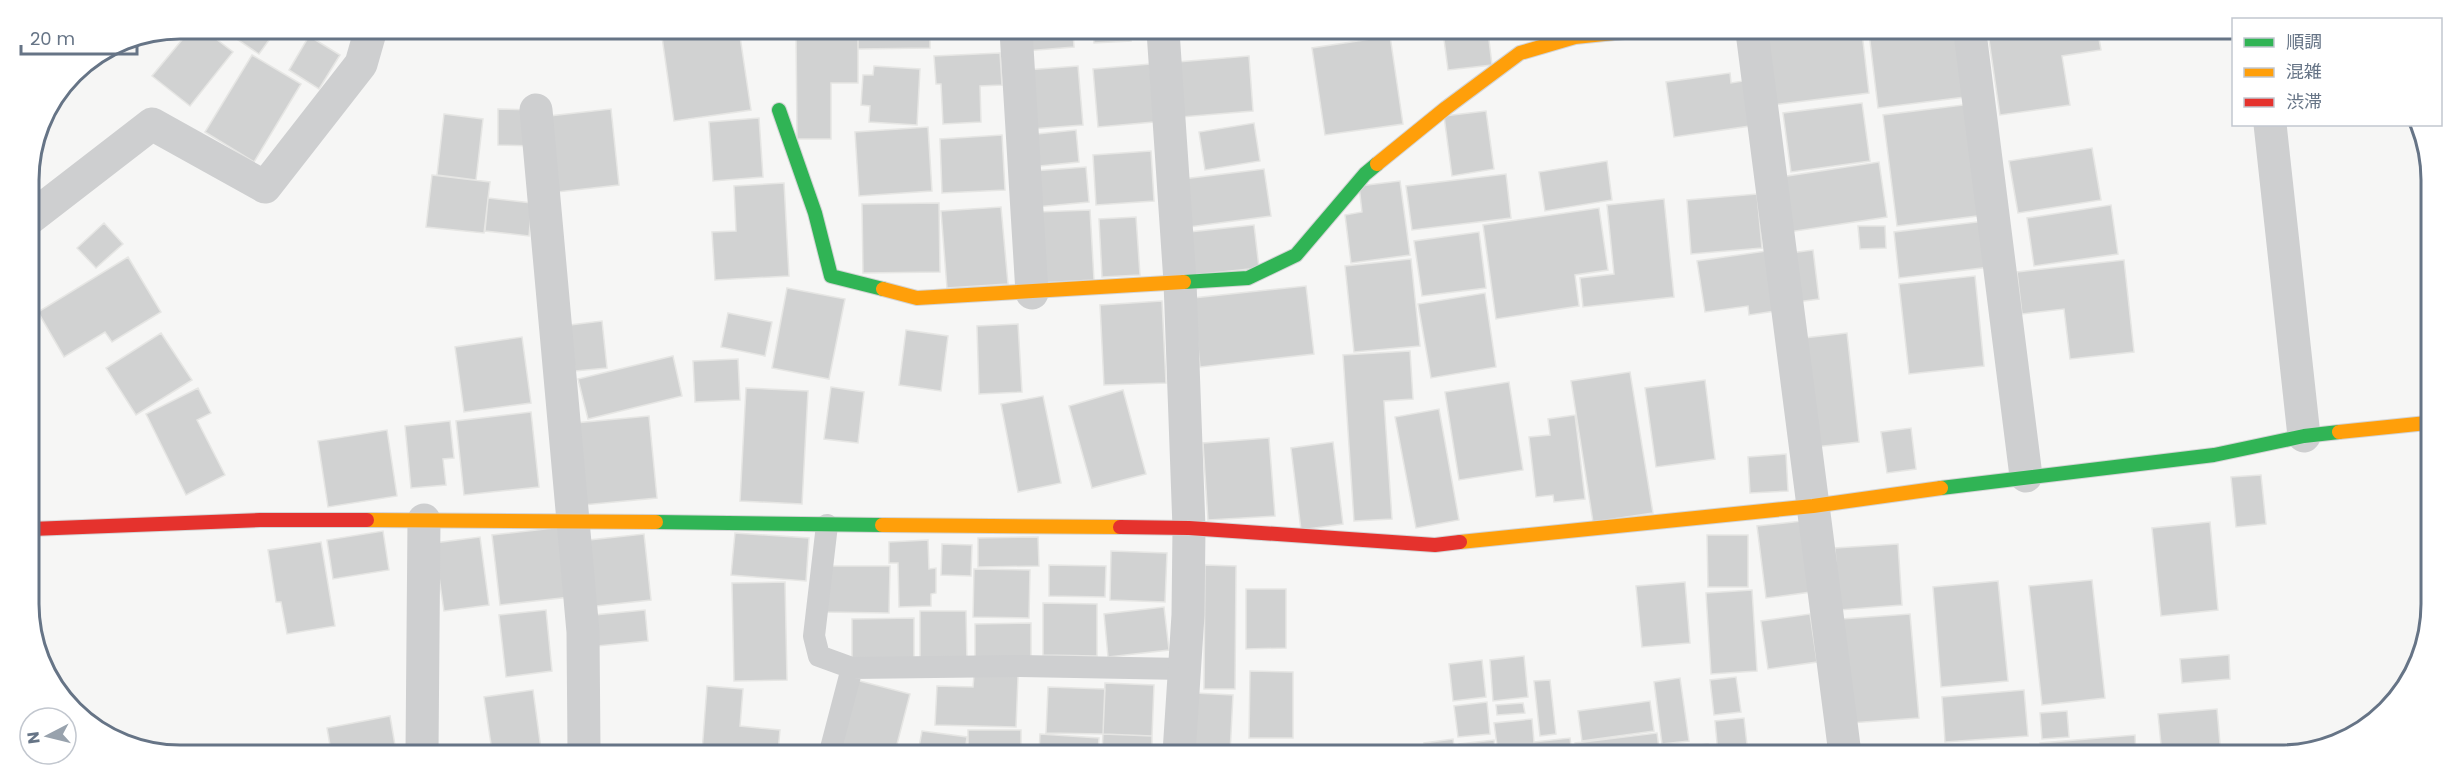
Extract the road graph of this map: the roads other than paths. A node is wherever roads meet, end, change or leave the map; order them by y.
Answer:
1 (368, 39) edge
2 (1016, 39) edge
3 (1164, 39) edge
4 (1558, 39) edge
5 (1753, 39) edge
6 (1971, 39) edge
7 (1523, 43) edge
8 (536, 110) dead end
9 (779, 110) dead end
10 (2270, 126) edge
11 (39, 211) edge
12 (1180, 282) junction
13 (1032, 293) junction
14 (2421, 424) edge
15 (2304, 436) junction
16 (2026, 476) junction
17 (1813, 506) junction
18 (423, 520) junction
19 (572, 520) junction
20 (826, 525) junction
21 (1189, 528) junction
22 (39, 529) edge
23 (852, 669) junction
24 (1184, 669) junction
25 (422, 745) edge
26 (584, 745) edge
27 (832, 745) edge
28 (1179, 745) edge
29 (1844, 745) edge

1 - 11 street
2 - 13 street
3 - 12 street
4 - 7 street
5 - 17 street
6 - 16 street
7 - 12 street
8 - 19 street
9 - 13 street
10 - 15 street
12 - 13 street
12 - 21 street
14 - 15 street
15 - 16 street
16 - 17 street
17 - 21 street
17 - 29 street
18 - 19 street
18 - 22 street
18 - 25 street
19 - 20 street
19 - 26 street
20 - 21 street
20 - 23 lane
21 - 24 street
23 - 24 lane
23 - 27 lane
24 - 28 street

